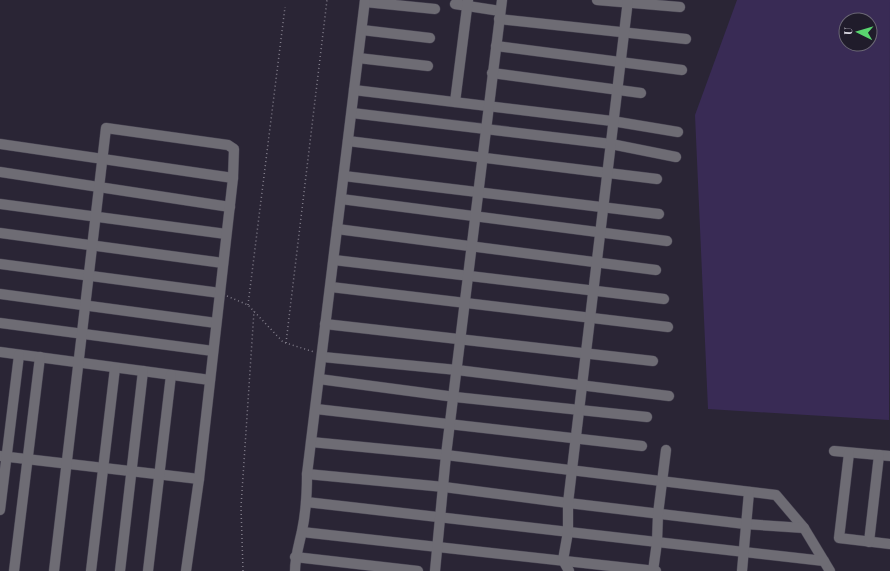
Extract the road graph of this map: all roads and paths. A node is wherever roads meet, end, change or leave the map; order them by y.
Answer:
1 (327, 0) edge
2 (502, 0) edge
3 (597, 0) edge
4 (365, 1) edge
5 (627, 2) edge
6 (467, 3) edge
7 (456, 4) dead end
8 (285, 7) dead end
9 (680, 7) dead end
10 (435, 9) dead end
11 (500, 15) junction
12 (362, 30) junction
13 (623, 33) junction
14 (430, 38) dead end
15 (686, 39) dead end
16 (496, 46) junction
17 (358, 58) junction
18 (620, 62) junction
19 (428, 66) dead end
20 (682, 70) dead end
21 (492, 73) junction
22 (616, 89) junction
23 (354, 90) junction
24 (641, 92) dead end
25 (455, 102) junction
26 (488, 106) junction
27 (352, 113) junction
28 (612, 121) junction
29 (486, 129) junction
30 (678, 132) dead end
31 (348, 141) junction
32 (0, 144) edge
33 (611, 144) junction
34 (676, 157) dead end
35 (483, 158) junction
36 (103, 159) junction
37 (0, 172) edge
38 (607, 173) junction
39 (344, 176) junction
40 (233, 178) junction
41 (657, 179) dead end
42 (100, 187) junction
43 (479, 192) junction
44 (341, 199) junction
45 (0, 204) edge
46 (230, 207) junction
47 (603, 208) junction
48 (659, 214) dead end
49 (476, 216) junction
50 (96, 217) junction
51 (338, 230) junction
52 (600, 232) junction
53 (0, 233) edge
54 (226, 234) junction
55 (667, 240) dead end
56 (93, 246) junction
57 (472, 247) junction
58 (334, 260) junction
59 (597, 262) junction
60 (223, 263) junction
61 (0, 264) edge
62 (656, 270) dead end
63 (89, 276) junction
64 (469, 276) junction
65 (331, 287) junction
66 (594, 290) junction
67 (220, 293) junction
68 (0, 294) edge
69 (664, 299) dead end
70 (466, 303) junction
71 (248, 305) junction
72 (85, 306) junction
73 (254, 311) junction
74 (591, 318) junction
75 (0, 323) edge
76 (216, 323) junction
77 (325, 324) junction
78 (668, 327) dead end
79 (82, 334) junction
80 (461, 339) junction
81 (286, 343) junction
82 (213, 351) junction
83 (0, 352) edge
84 (586, 353) junction
85 (19, 355) junction
86 (40, 357) junction
87 (323, 357) junction
88 (653, 361) dead end
89 (78, 363) junction
90 (115, 368) junction
91 (457, 370) junction
92 (143, 372) junction
93 (171, 375) junction
94 (319, 379) junction
95 (210, 380) junction
96 (583, 385) junction
97 (669, 396) dead end
98 (455, 397) junction
99 (316, 409) junction
100 (580, 409) junction
101 (647, 417) dead end
102 (450, 424) junction
103 (577, 438) junction
104 (312, 442) junction
105 (642, 446) dead end
106 (666, 450) dead end
107 (834, 451) dead end
108 (850, 453) junction
109 (446, 455) junction
110 (879, 455) junction
111 (3, 456) edge
112 (890, 456) edge
113 (28, 459) junction
114 (66, 464) junction
115 (103, 469) junction
116 (573, 471) junction
117 (132, 472) junction
118 (307, 474) junction
119 (160, 475) junction
120 (199, 479) junction
121 (662, 481) junction
122 (444, 487) junction
123 (749, 492) junction
124 (306, 502) junction
125 (568, 504) junction
126 (0, 510) edge
127 (658, 514) junction
128 (440, 516) junction
129 (745, 524) junction
130 (804, 528) junction
131 (302, 532) junction
132 (568, 532) junction
133 (657, 542) junction
134 (869, 542) junction
135 (890, 544) edge
136 (437, 546) junction
137 (745, 552) junction
138 (295, 557) junction
139 (564, 560) junction
140 (824, 561) junction
141 (14, 571) edge
142 (54, 571) edge
143 (92, 571) edge
144 (120, 571) edge
145 (148, 571) edge
146 (186, 571) edge
147 (243, 571) edge
148 (295, 571) edge
149 (418, 571) edge
150 (435, 571) edge
151 (569, 571) edge
152 (654, 571) edge
153 (742, 571) edge
154 (830, 571) edge

1 - 81 path
2 - 11 street
3 - 5 street
4 - 10 street
4 - 12 street
5 - 9 street
5 - 13 street
6 - 7 street
6 - 11 street
6 - 25 street
8 - 71 path
11 - 13 street
11 - 16 street
12 - 14 street
12 - 17 street
13 - 15 street
13 - 18 street
16 - 18 street
16 - 21 street
17 - 19 street
17 - 23 street
18 - 20 street
18 - 22 street
21 - 22 street
21 - 26 street
22 - 24 street
22 - 28 street
23 - 25 street
23 - 27 street
25 - 26 street
26 - 28 street
26 - 29 street
27 - 29 street
27 - 31 street
28 - 30 street
28 - 33 street
29 - 33 street
29 - 35 street
31 - 35 street
31 - 39 street
32 - 36 street
33 - 34 street
33 - 38 street
35 - 38 street
35 - 43 street
36 - 40 street
36 - 40 street
36 - 42 street
37 - 42 street
38 - 41 street
38 - 47 street
39 - 43 street
39 - 44 street
40 - 46 street
42 - 46 street
42 - 50 street
43 - 47 street
43 - 49 street
44 - 49 street
44 - 51 street
45 - 50 street
46 - 54 street
47 - 48 street
47 - 52 street
49 - 52 street
49 - 57 street
50 - 54 street
50 - 56 street
51 - 57 street
51 - 58 street
52 - 55 street
52 - 59 street
53 - 56 street
54 - 60 street
56 - 60 street
56 - 63 street
57 - 59 street
57 - 64 street
58 - 64 street
58 - 65 street
59 - 62 street
59 - 66 street
60 - 67 street
61 - 63 street
63 - 67 street
63 - 72 street
64 - 66 street
64 - 70 street
65 - 70 street
65 - 77 street
66 - 69 street
66 - 74 street
67 - 71 path
67 - 76 street
68 - 72 street
70 - 74 street
70 - 80 street
71 - 73 path
72 - 76 street
72 - 79 street
73 - 81 path
73 - 147 path
74 - 78 street
74 - 84 street
75 - 79 street
76 - 82 street
77 - 80 street
77 - 87 street
79 - 82 street
79 - 89 street
80 - 84 street
80 - 91 street
81 - 87 path
82 - 95 street
83 - 85 street
84 - 88 street
84 - 96 street
85 - 86 street
85 - 111 street
86 - 89 street
86 - 113 street
87 - 91 street
87 - 94 street
89 - 90 street
89 - 114 street
90 - 92 street
90 - 115 street
91 - 96 street
91 - 98 street
92 - 93 street
92 - 117 street
93 - 95 street
93 - 119 street
94 - 98 street
94 - 99 street
95 - 120 street
96 - 97 street
96 - 100 street
98 - 100 street
98 - 102 street
99 - 102 street
99 - 104 street
100 - 101 street
100 - 103 street
102 - 103 street
102 - 109 street
103 - 105 street
103 - 116 street
104 - 109 street
104 - 118 street
106 - 121 street
107 - 108 street
108 - 110 street
108 - 134 street
109 - 116 street
109 - 122 street
110 - 112 street
110 - 134 street
111 - 113 street
111 - 126 street
113 - 114 street
113 - 141 street
114 - 115 street
114 - 142 street
115 - 117 street
115 - 143 street
116 - 121 street
116 - 125 street
117 - 119 street
117 - 144 street
118 - 122 street
118 - 124 street
119 - 120 street
119 - 145 street
120 - 146 street
121 - 123 street
121 - 127 street
122 - 125 street
122 - 128 street
123 - 129 street
123 - 130 street
124 - 128 street
124 - 131 street
125 - 127 street
125 - 132 street
127 - 129 street
127 - 133 street
128 - 132 street
128 - 136 street
129 - 130 street
129 - 137 street
130 - 140 street
131 - 136 street
131 - 138 street
132 - 133 street
132 - 139 street
133 - 137 street
133 - 152 street
134 - 135 street
136 - 139 street
136 - 150 street
137 - 140 street
137 - 153 street
138 - 148 street
138 - 149 street
139 - 151 street
139 - 152 street
140 - 154 street

